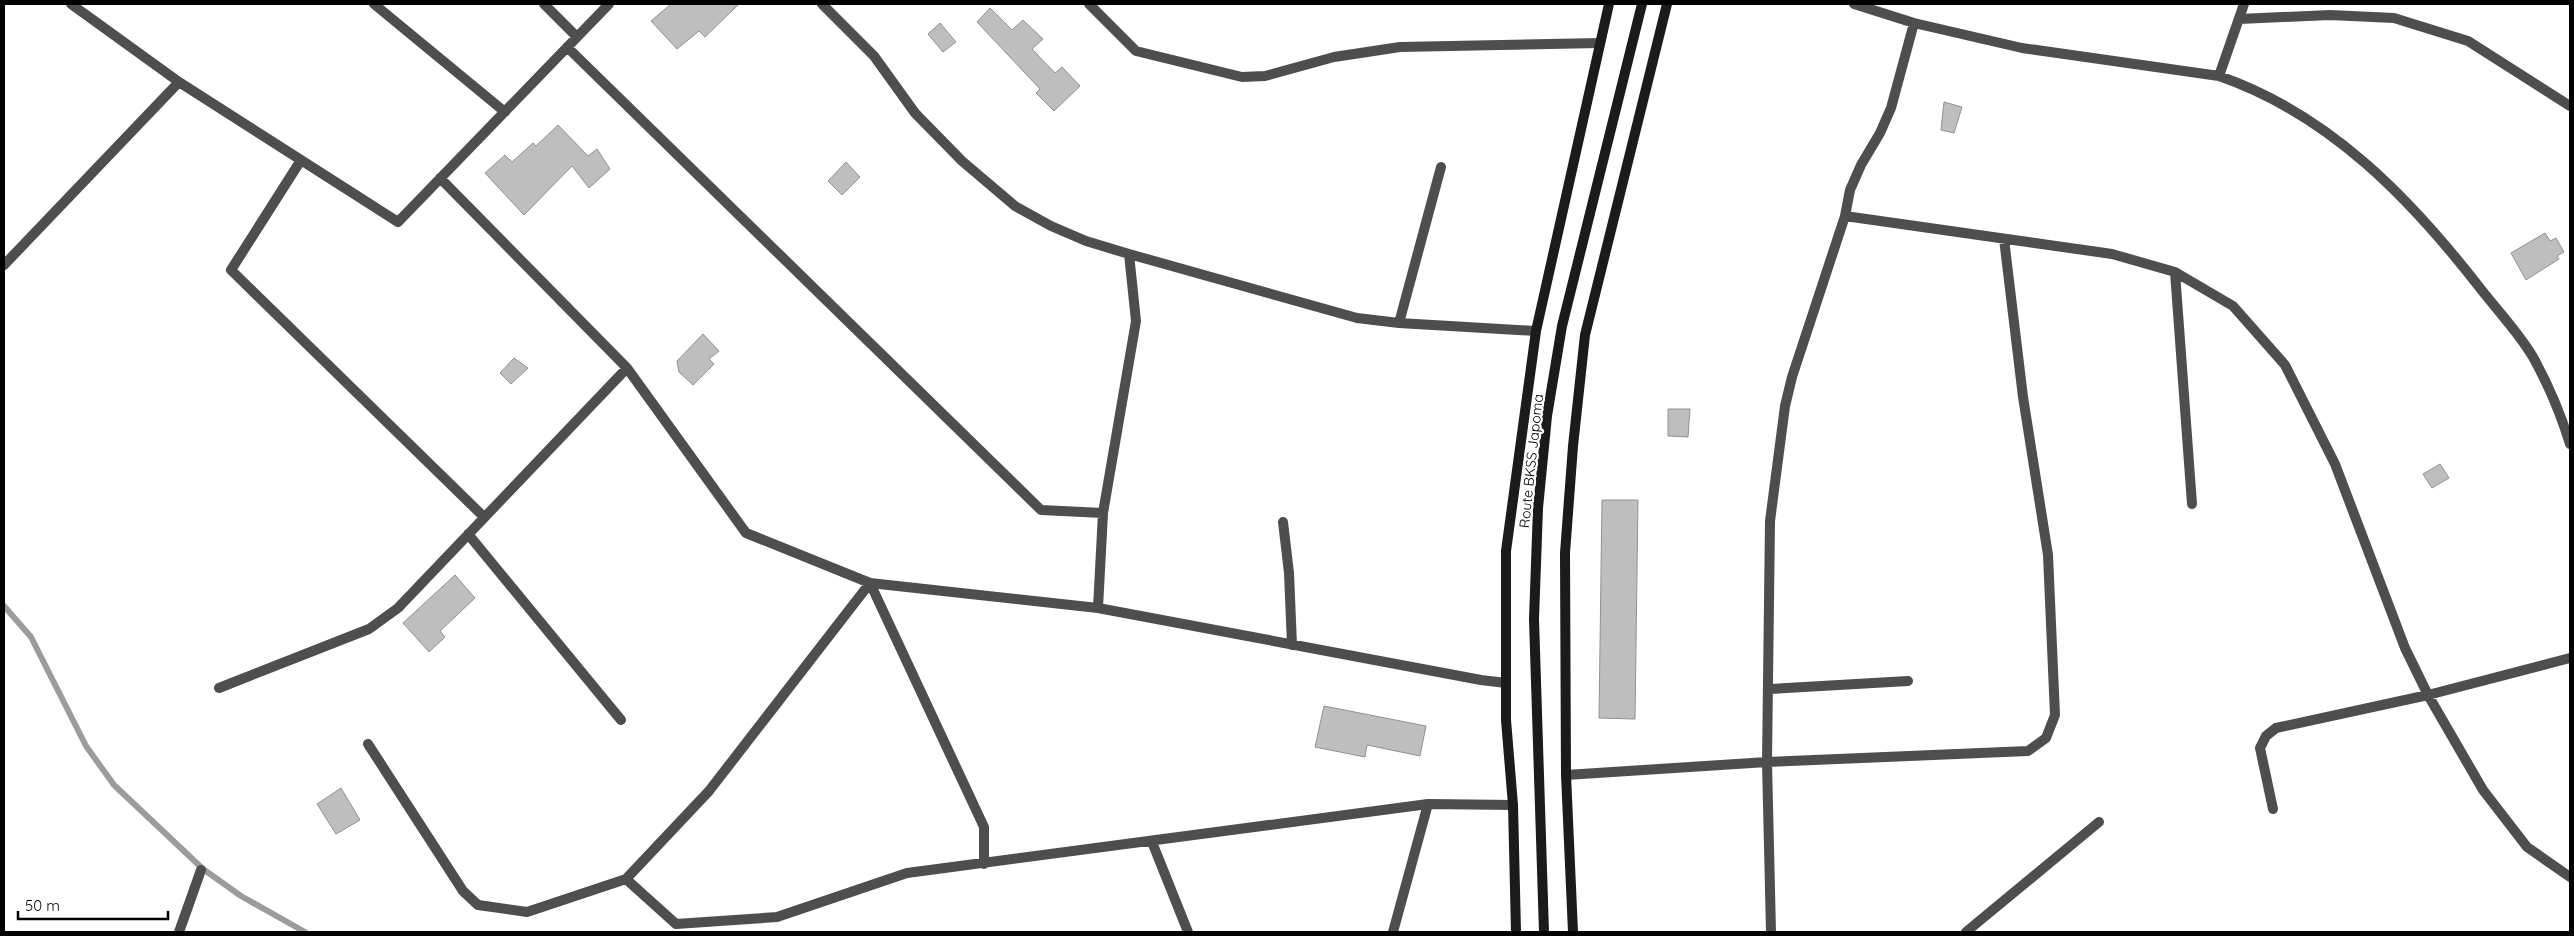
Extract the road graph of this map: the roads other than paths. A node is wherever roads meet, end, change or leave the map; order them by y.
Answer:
1 (71, 4) edge
2 (374, 4) edge
3 (544, 4) edge
4 (609, 4) edge
5 (822, 4) edge
6 (1088, 4) edge
7 (1609, 4) edge
8 (1642, 4) edge
9 (1667, 4) edge
10 (1854, 4) edge
11 (2244, 4) edge
12 (2239, 19) junction
13 (1914, 23) junction
14 (577, 37) junction
15 (1600, 43) junction
16 (567, 47) junction
17 (2219, 76) junction
18 (180, 82) junction
19 (2570, 106) edge
20 (505, 112) junction
21 (301, 160) junction
22 (1441, 167) dead end
23 (440, 178) junction
24 (1844, 216) junction
25 (2004, 239) junction
26 (1129, 254) junction
27 (4, 265) edge
28 (2175, 272) junction
29 (1399, 323) junction
30 (1536, 331) junction
31 (627, 368) junction
32 (2570, 444) edge
33 (2192, 504) dead end
34 (1103, 513) junction
35 (484, 517) junction
36 (1282, 522) dead end
37 (468, 534) junction
38 (870, 583) junction
39 (1098, 608) junction
40 (1292, 645) junction
41 (2570, 658) edge
42 (1908, 681) dead end
43 (1506, 683) junction
44 (219, 688) dead end
45 (1770, 689) junction
46 (2428, 695) junction
47 (621, 720) dead end
48 (368, 744) dead end
49 (1767, 762) junction
50 (1566, 775) junction
51 (1428, 804) junction
52 (1513, 805) junction
53 (2273, 809) dead end
54 (2099, 822) dead end
55 (1152, 842) junction
56 (984, 864) junction
57 (201, 870) dead end
58 (2570, 877) edge
59 (626, 879) junction
60 (179, 932) edge
61 (1188, 932) edge
62 (1393, 932) edge
63 (1516, 932) edge
64 (1544, 932) edge
65 (1573, 932) edge
66 (1772, 932) edge
67 (1966, 932) edge

1 - 18 street
2 - 20 street
3 - 14 street
4 - 14 street
5 - 26 street
6 - 15 street
7 - 15 main road
8 - 64 main road, Route BKSS Japoma
9 - 50 main road
10 - 13 street
11 - 12 street
12 - 17 street
12 - 19 street
13 - 17 street
13 - 24 street
14 - 16 street
15 - 30 main road
16 - 20 street
16 - 34 street
17 - 32 street
18 - 21 street
18 - 27 street
20 - 23 street
21 - 23 street
21 - 35 street
22 - 29 street
23 - 31 street
24 - 25 street
24 - 45 street
25 - 28 street
25 - 49 street
26 - 29 street
26 - 34 street
28 - 33 street
28 - 46 street
29 - 30 street
30 - 43 main road
31 - 35 street
31 - 38 street
34 - 39 street
35 - 37 street
36 - 40 street
37 - 44 street
37 - 47 street
38 - 39 street
38 - 56 street
38 - 59 street
39 - 40 street
40 - 43 street
41 - 46 street
42 - 45 street
43 - 52 main road
45 - 49 street
46 - 53 street
46 - 58 street
48 - 59 street
49 - 50 street
49 - 66 street
50 - 65 main road
51 - 52 street
51 - 55 street
51 - 62 street
52 - 63 main road
54 - 67 street
55 - 56 street
55 - 61 street
56 - 59 street
57 - 60 street

